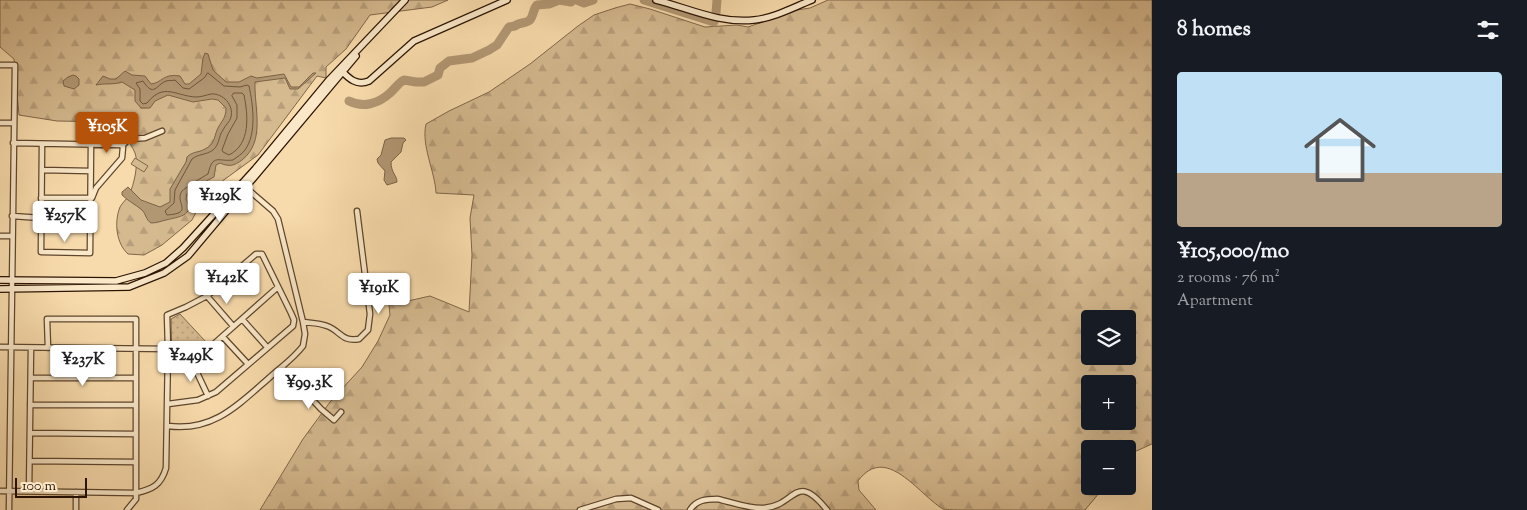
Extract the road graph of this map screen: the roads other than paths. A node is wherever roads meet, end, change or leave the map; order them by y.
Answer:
1 (405, 0) edge
2 (507, 0) edge
3 (656, 0) edge
4 (812, 0) edge
5 (803, 2) edge
6 (0, 65) edge
7 (341, 71) junction
8 (0, 123) edge
9 (13, 123) junction
10 (162, 131) dead end
11 (13, 143) junction
12 (42, 144) junction
13 (90, 144) junction
14 (122, 146) junction
15 (42, 170) junction
16 (90, 171) junction
17 (243, 185) junction
18 (41, 198) junction
19 (90, 198) junction
20 (357, 211) dead end
21 (12, 216) junction
22 (41, 218) junction
23 (41, 225) junction
24 (90, 225) junction
25 (0, 236) edge
26 (12, 236) junction
27 (0, 280) edge
28 (11, 281) junction
29 (278, 287) junction
30 (0, 289) edge
31 (11, 289) junction
32 (206, 296) junction
33 (242, 319) junction
34 (303, 322) junction
35 (234, 326) junction
36 (222, 337) junction
37 (0, 347) edge
38 (11, 347) junction
39 (31, 348) junction
40 (48, 348) junction
41 (267, 348) junction
42 (136, 349) junction
43 (168, 349) junction
44 (192, 362) junction
45 (248, 364) junction
46 (169, 367) junction
47 (282, 367) junction
48 (31, 378) junction
49 (136, 378) junction
50 (208, 396) junction
51 (168, 404) junction
52 (30, 405) junction
53 (136, 406) junction
54 (341, 412) dead end
55 (168, 426) junction
56 (30, 433) junction
57 (135, 434) junction
58 (30, 461) junction
59 (135, 462) junction
60 (0, 491) edge
61 (9, 491) junction
62 (29, 491) junction
63 (76, 492) junction
64 (136, 493) junction
65 (9, 510) edge
66 (76, 510) edge
67 (127, 510) edge
68 (580, 510) edge
69 (658, 510) edge
70 (690, 510) edge
71 (827, 510) edge

1 - 7 street
2 - 7 street
3 - 5 street
4 - 5 street
6 - 9 street
7 - 17 street
8 - 9 street
9 - 11 street
10 - 14 street
11 - 12 street
11 - 21 street
12 - 13 street
12 - 15 street
13 - 14 street
13 - 16 street
14 - 19 street
15 - 16 street
15 - 18 street
16 - 19 street
17 - 28 street
17 - 31 street
17 - 34 street
18 - 19 street
18 - 22 street
19 - 24 street
20 - 34 street
21 - 22 street
21 - 26 street
22 - 23 street
23 - 24 street
23 - 24 street
25 - 26 street
26 - 28 street
27 - 28 street
28 - 31 street
29 - 32 street
29 - 33 street
29 - 41 street
30 - 31 street
31 - 38 street
32 - 35 street
32 - 43 street
33 - 35 street
33 - 41 street
34 - 47 street
35 - 36 street
36 - 44 street
36 - 45 street
37 - 38 street
38 - 39 street
38 - 61 street
39 - 40 street
39 - 48 street
40 - 42 street
40 - 42 street
41 - 45 street
42 - 43 street
42 - 49 street
43 - 46 street
44 - 46 street
44 - 50 street
45 - 50 street
46 - 51 street
47 - 54 street
47 - 55 street
48 - 49 street
48 - 52 street
49 - 53 street
50 - 51 street
51 - 55 street
52 - 53 street
52 - 56 street
53 - 57 street
55 - 64 street
56 - 57 street
56 - 58 street
57 - 59 street
58 - 59 street
58 - 62 street
59 - 64 street
60 - 61 street
61 - 62 street
61 - 65 street
62 - 63 street
63 - 64 street
63 - 66 street
64 - 67 street
68 - 69 street
70 - 71 street

